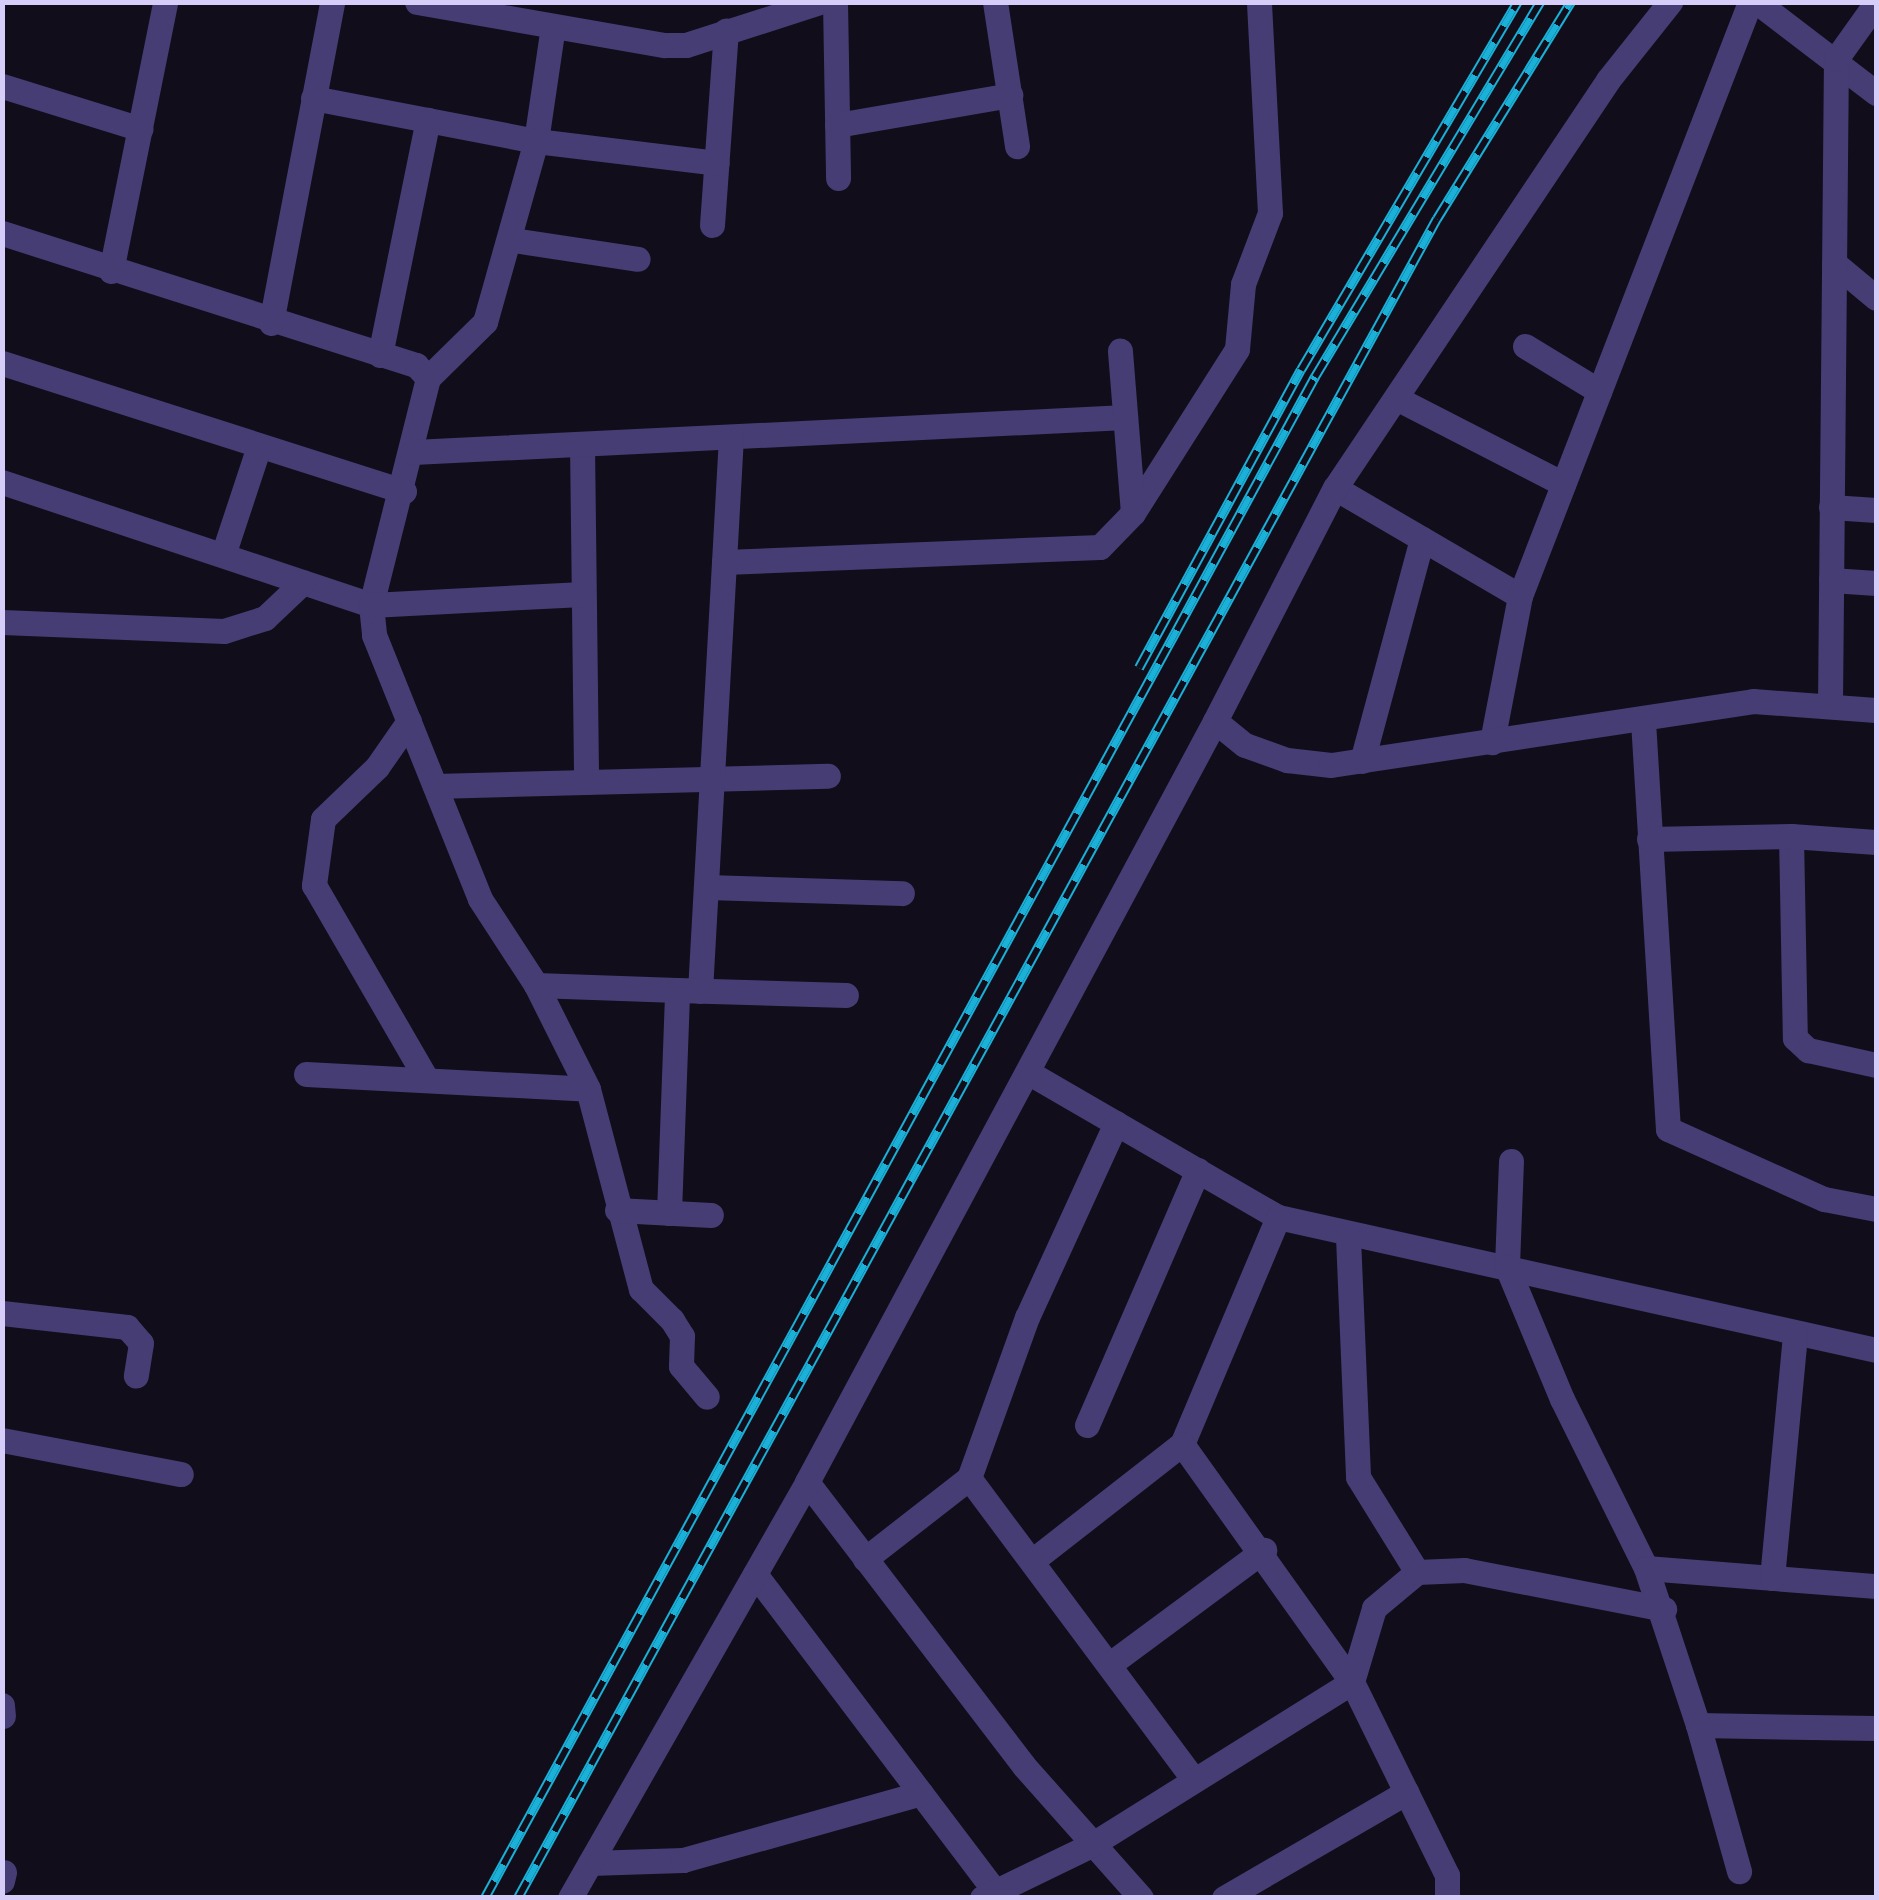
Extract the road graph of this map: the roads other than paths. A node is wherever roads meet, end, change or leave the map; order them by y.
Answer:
1 (165, 2) edge
2 (332, 2) edge
3 (416, 2) edge
4 (820, 2) edge
5 (835, 2) edge
6 (996, 2) edge
7 (1259, 2) edge
8 (1670, 2) edge
9 (1750, 2) edge
10 (1758, 2) edge
11 (1876, 3) edge
12 (553, 26) junction
13 (726, 31) junction
14 (1836, 59) junction
15 (2, 86) edge
16 (1876, 92) edge
17 (1010, 96) junction
18 (314, 98) junction
19 (428, 120) junction
20 (837, 125) junction
21 (141, 129) junction
22 (536, 141) junction
23 (1018, 146) dead end
24 (717, 163) junction
25 (838, 178) dead end
26 (712, 225) dead end
27 (2, 232) edge
28 (513, 240) junction
29 (638, 258) dead end
30 (1834, 262) junction
31 (110, 271) junction
32 (1876, 298) edge
33 (272, 323) junction
34 (1525, 346) dead end
35 (1120, 351) dead end
36 (380, 355) junction
37 (2, 362) edge
38 (428, 378) junction
39 (1599, 391) junction
40 (1396, 398) junction
41 (1125, 417) junction
42 (731, 437) junction
43 (582, 444) junction
44 (259, 446) junction
45 (413, 452) junction
46 (3, 484) edge
47 (1564, 484) junction
48 (1335, 488) junction
49 (404, 490) junction
50 (1832, 507) junction
51 (1876, 510) edge
52 (1133, 513) junction
53 (1422, 539) junction
54 (224, 555) junction
55 (724, 562) junction
56 (1831, 580) junction
57 (304, 582) junction
58 (1876, 584) edge
59 (583, 594) junction
60 (1520, 596) junction
61 (371, 605) junction
62 (2, 622) edge
63 (1830, 704) junction
64 (1876, 710) edge
65 (1643, 720) junction
66 (408, 721) junction
67 (1215, 722) junction
68 (1492, 742) junction
69 (1362, 761) junction
70 (828, 776) dead end
71 (711, 779) junction
72 (586, 782) junction
73 (435, 786) junction
74 (1790, 836) junction
75 (1649, 839) junction
76 (1876, 842) edge
77 (707, 886) junction
78 (902, 892) dead end
79 (536, 985) junction
80 (689, 991) junction
81 (846, 995) dead end
82 (1876, 1065) edge
83 (306, 1074) dead end
84 (1031, 1074) junction
85 (427, 1080) junction
86 (588, 1089) junction
87 (1116, 1122) junction
88 (1511, 1161) dead end
89 (1198, 1170) junction
90 (1876, 1209) edge
91 (617, 1210) junction
92 (669, 1213) junction
93 (711, 1215) dead end
94 (1278, 1218) junction
95 (1348, 1237) junction
96 (1507, 1266) junction
97 (2, 1313) edge
98 (1795, 1335) junction
99 (1876, 1350) edge
100 (136, 1376) dead end
101 (707, 1398) dead end
102 (1087, 1424) dead end
103 (2, 1440) edge
104 (1182, 1444) junction
105 (181, 1474) dead end
106 (969, 1478) junction
107 (807, 1482) junction
108 (1264, 1550) junction
109 (865, 1558) junction
110 (1032, 1561) junction
111 (1646, 1568) junction
112 (1418, 1572) junction
113 (755, 1574) junction
114 (1772, 1578) junction
115 (1876, 1586) edge
116 (1664, 1610) junction
117 (1110, 1664) junction
118 (1352, 1682) junction
119 (2, 1706) edge
120 (3, 1716) edge
121 (1698, 1725) junction
122 (1876, 1728) edge
123 (1194, 1778) junction
124 (1407, 1792) junction
125 (921, 1793) junction
126 (1091, 1845) junction
127 (590, 1862) junction
128 (1739, 1871) dead end
129 (4, 1872) edge
130 (2, 1882) edge
131 (989, 1895) edge
132 (570, 1898) edge
133 (1142, 1898) edge
134 (1224, 1898) edge
135 (1447, 1898) edge

1 - 21 street
2 - 18 street
3 - 12 street
4 - 13 street
5 - 20 street
6 - 17 street
7 - 52 street
8 - 40 street
9 - 39 street
10 - 14 street
11 - 14 street
12 - 13 street
12 - 22 street
13 - 24 street
14 - 16 street
14 - 30 street
15 - 21 street
17 - 20 street
17 - 23 street
18 - 19 street
18 - 33 street
19 - 22 street
19 - 36 street
20 - 25 street
21 - 31 street
22 - 24 street
22 - 28 street
24 - 26 street
27 - 31 street
28 - 29 street
28 - 38 street
30 - 32 street
30 - 50 street
31 - 33 street
33 - 36 street
34 - 39 street
35 - 41 street
36 - 38 street
37 - 44 street
38 - 45 street
39 - 47 street
40 - 47 street
40 - 48 street
41 - 42 street
41 - 52 street
42 - 43 street
42 - 55 street
43 - 45 street
43 - 59 street
44 - 49 street
44 - 54 street
45 - 49 street
46 - 54 street
47 - 60 street
48 - 53 street
48 - 67 street
49 - 61 street
50 - 51 street
50 - 56 street
52 - 55 street
53 - 60 street
53 - 69 street
54 - 57 street
55 - 71 street
56 - 58 street
56 - 63 street
57 - 61 street
57 - 62 street
59 - 61 street
59 - 72 street
60 - 68 street
61 - 66 street
63 - 64 street
63 - 65 street
65 - 68 street
65 - 75 street
66 - 73 street
66 - 85 street
67 - 69 street
67 - 84 street
68 - 69 street
70 - 71 street
71 - 72 street
71 - 77 street
72 - 73 street
73 - 79 street
74 - 75 street
74 - 76 street
74 - 82 street
75 - 90 street
77 - 78 street
77 - 80 street
79 - 80 street
79 - 86 street
80 - 81 street
80 - 92 street
83 - 85 street
84 - 87 street
84 - 107 street
85 - 86 street
86 - 91 street
87 - 89 street
87 - 106 street
88 - 96 street
89 - 94 street
89 - 102 street
91 - 92 street
91 - 101 street
92 - 93 street
94 - 95 street
94 - 104 street
95 - 96 street
95 - 112 street
96 - 98 street
96 - 111 street
97 - 100 street
98 - 99 street
98 - 114 street
103 - 105 street
104 - 108 street
104 - 110 street
106 - 109 street
106 - 110 street
107 - 109 street
107 - 113 street
108 - 117 street
108 - 118 street
109 - 126 street
110 - 117 street
111 - 114 street
111 - 116 street
112 - 116 street
112 - 118 street
113 - 125 street
113 - 127 street
114 - 115 street
116 - 121 street
117 - 123 street
118 - 123 street
118 - 124 street
119 - 120 street
121 - 122 street
121 - 128 street
123 - 126 street
124 - 134 street
124 - 135 street
125 - 127 street
125 - 131 street
126 - 131 street
126 - 133 street
127 - 132 street
129 - 130 street

